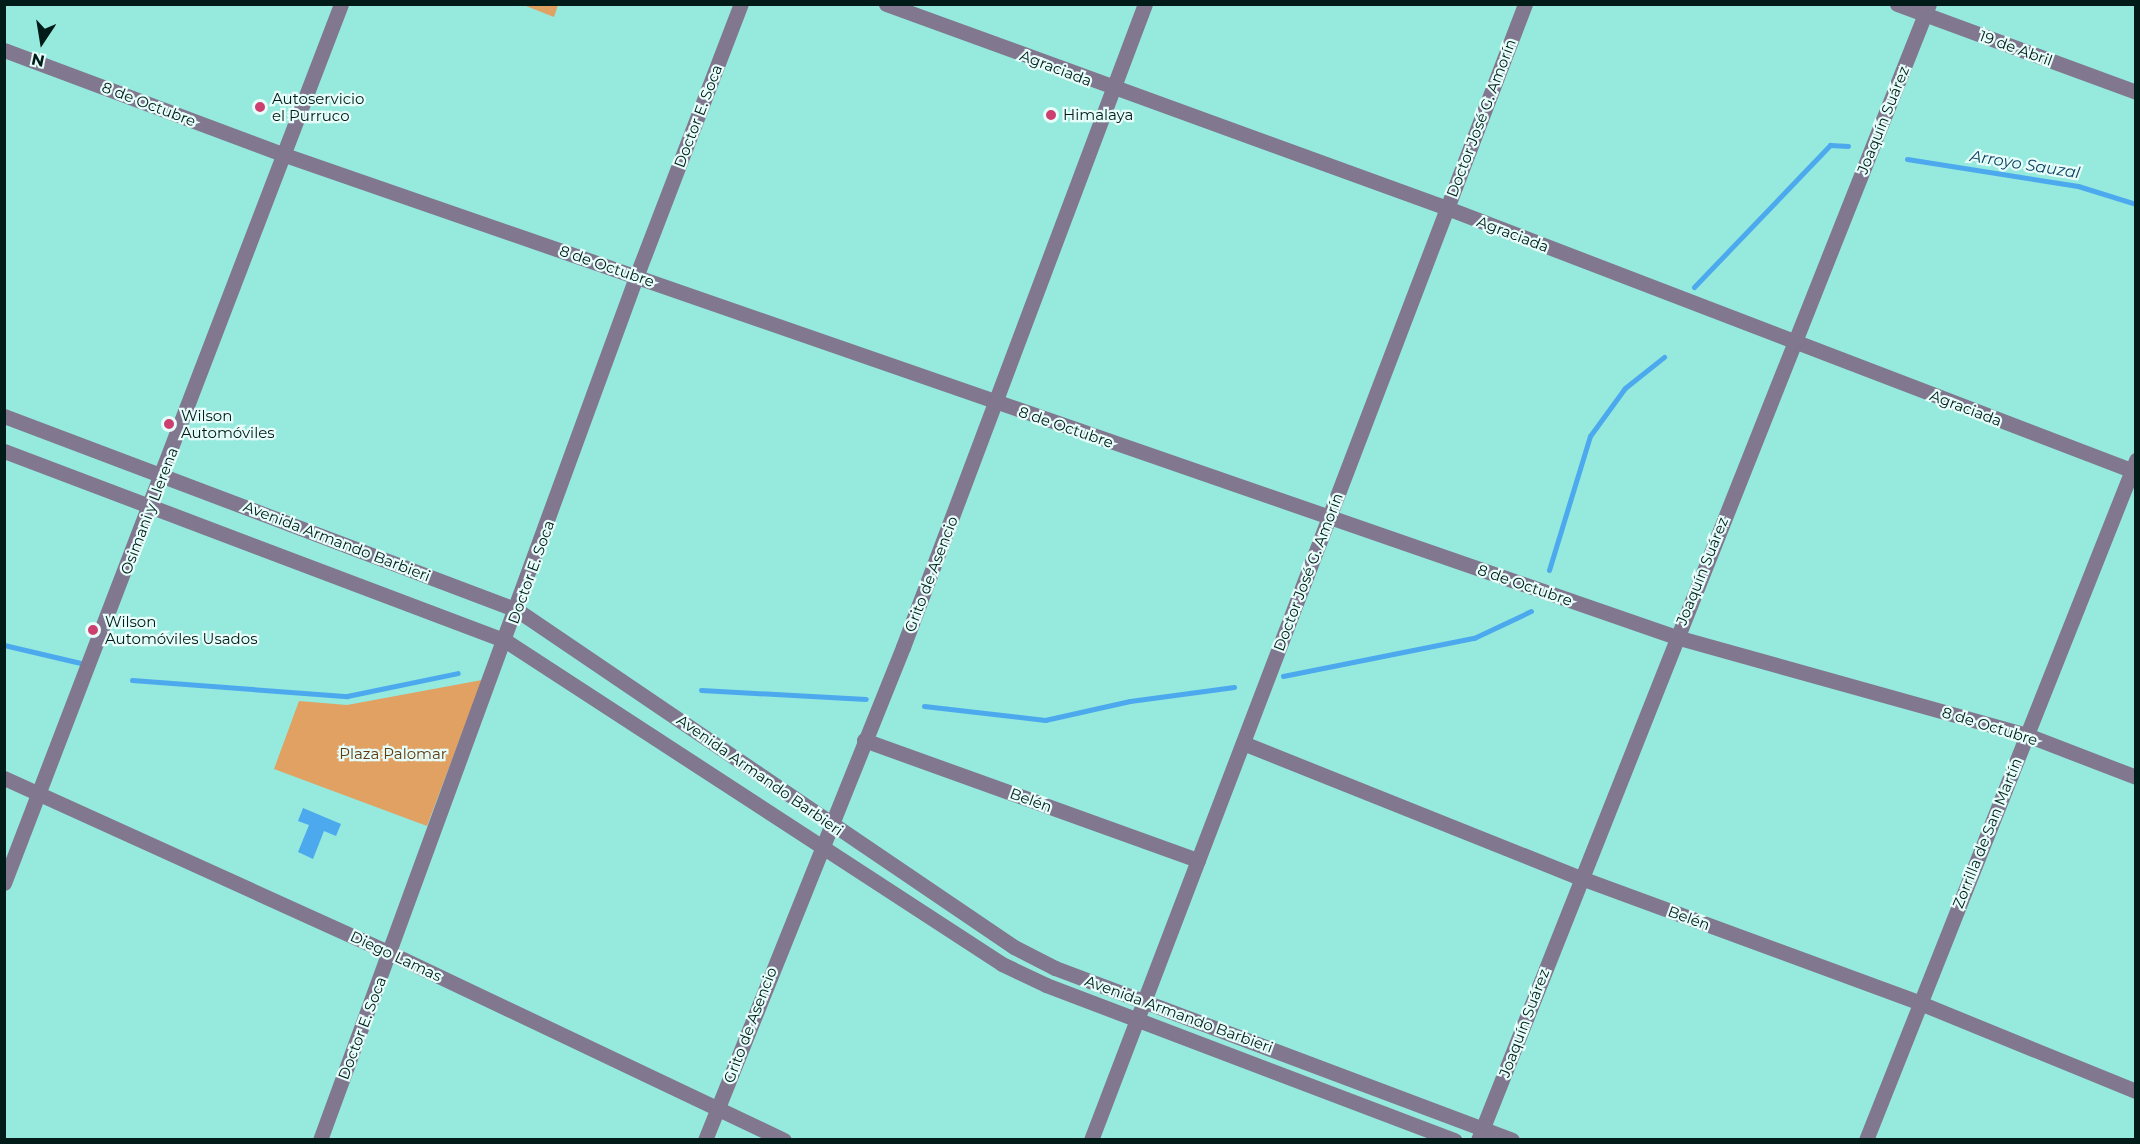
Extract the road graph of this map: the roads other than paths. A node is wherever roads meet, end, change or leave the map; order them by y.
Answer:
1 (341, 4) edge
2 (741, 4) edge
3 (886, 4) edge
4 (1145, 4) edge
5 (1525, 4) edge
6 (1896, 4) edge
7 (1927, 10) edge
8 (4, 50) edge
9 (1112, 90) junction
10 (2136, 92) edge
11 (282, 154) junction
12 (1447, 208) junction
13 (636, 277) junction
14 (1792, 343) junction
15 (996, 403) junction
16 (4, 416) edge
17 (4, 451) edge
18 (2134, 468) edge
19 (163, 474) junction
20 (152, 504) junction
21 (1329, 518) junction
22 (517, 610) junction
23 (1676, 637) junction
24 (506, 641) junction
25 (2027, 735) junction
26 (864, 740) junction
27 (1243, 743) junction
28 (2136, 777) edge
29 (4, 778) edge
30 (39, 795) junction
31 (829, 824) junction
32 (820, 848) junction
33 (1198, 860) junction
34 (1581, 878) junction
35 (4, 883) edge
36 (390, 952) junction
37 (1144, 1001) junction
38 (1920, 1003) junction
39 (1137, 1020) junction
40 (2136, 1091) edge
41 (717, 1108) junction
42 (1480, 1134) edge
43 (320, 1140) edge
44 (705, 1140) edge
45 (784, 1140) edge
46 (1091, 1140) edge
47 (1455, 1140) edge
48 (1512, 1140) edge
49 (1866, 1140) edge

1 - 11 street, Osimani y Llerena
2 - 13 street, Doctor E. Soca
3 - 9 street, Agraciada
4 - 9 street, Grito de Asencio
5 - 12 street, Doctor José G. Amorín
6 - 7 street, 19 de Abril
7 - 10 street, 19 de Abril
7 - 14 street, Joaquín Suárez
8 - 11 street, 8 de Octubre
9 - 12 street, Agraciada
9 - 15 street, Grito de Asencio
11 - 13 street, 8 de Octubre
11 - 19 street, Osimani y Llerena
12 - 14 street, Agraciada
12 - 21 street, Doctor José G. Amorín
13 - 15 street, 8 de Octubre
13 - 22 street, Doctor E. Soca
14 - 18 street, Agraciada
14 - 23 street, Joaquín Suárez
15 - 21 street, 8 de Octubre
15 - 26 street, Grito de Asencio
16 - 19 street, Avenida Armando Barbieri
17 - 20 street, Avenida Armando Barbieri
18 - 25 street, Zorrilla de San Martín
19 - 20 street, Osimani y Llerena
19 - 22 street, Avenida Armando Barbieri
20 - 24 street, Avenida Armando Barbieri
20 - 30 street, Osimani y Llerena
21 - 23 street, 8 de Octubre
21 - 27 street, Doctor José G. Amorín
22 - 24 street, Doctor E. Soca
22 - 31 street, Avenida Armando Barbieri
23 - 25 street, 8 de Octubre
23 - 34 street, Joaquín Suárez
24 - 32 street, Avenida Armando Barbieri
24 - 36 street, Doctor E. Soca
25 - 28 street, 8 de Octubre
25 - 38 street, Zorrilla de San Martín
26 - 31 street, Grito de Asencio
26 - 33 street, Belén
27 - 33 street, Doctor José G. Amorín
27 - 34 street, Belén
29 - 30 street, Diego Lamas
30 - 35 street, Osimani y Llerena
30 - 36 street, Diego Lamas
31 - 32 street, Grito de Asencio
31 - 37 street, Avenida Armando Barbieri
32 - 39 street, Avenida Armando Barbieri
32 - 41 street, Grito de Asencio
33 - 37 street, Doctor José G. Amorín
34 - 38 street, Belén
34 - 42 street, Joaquín Suárez
36 - 41 street, Diego Lamas
36 - 43 street, Doctor E. Soca
37 - 39 street, Doctor José G. Amorín
37 - 42 street, Avenida Armando Barbieri
38 - 40 street, Belén
38 - 49 street, Zorrilla de San Martín
39 - 46 street, Doctor José G. Amorín
39 - 47 street, Avenida Armando Barbieri
41 - 44 street, Grito de Asencio
41 - 45 street, Diego Lamas
42 - 48 street, Avenida Armando Barbieri

